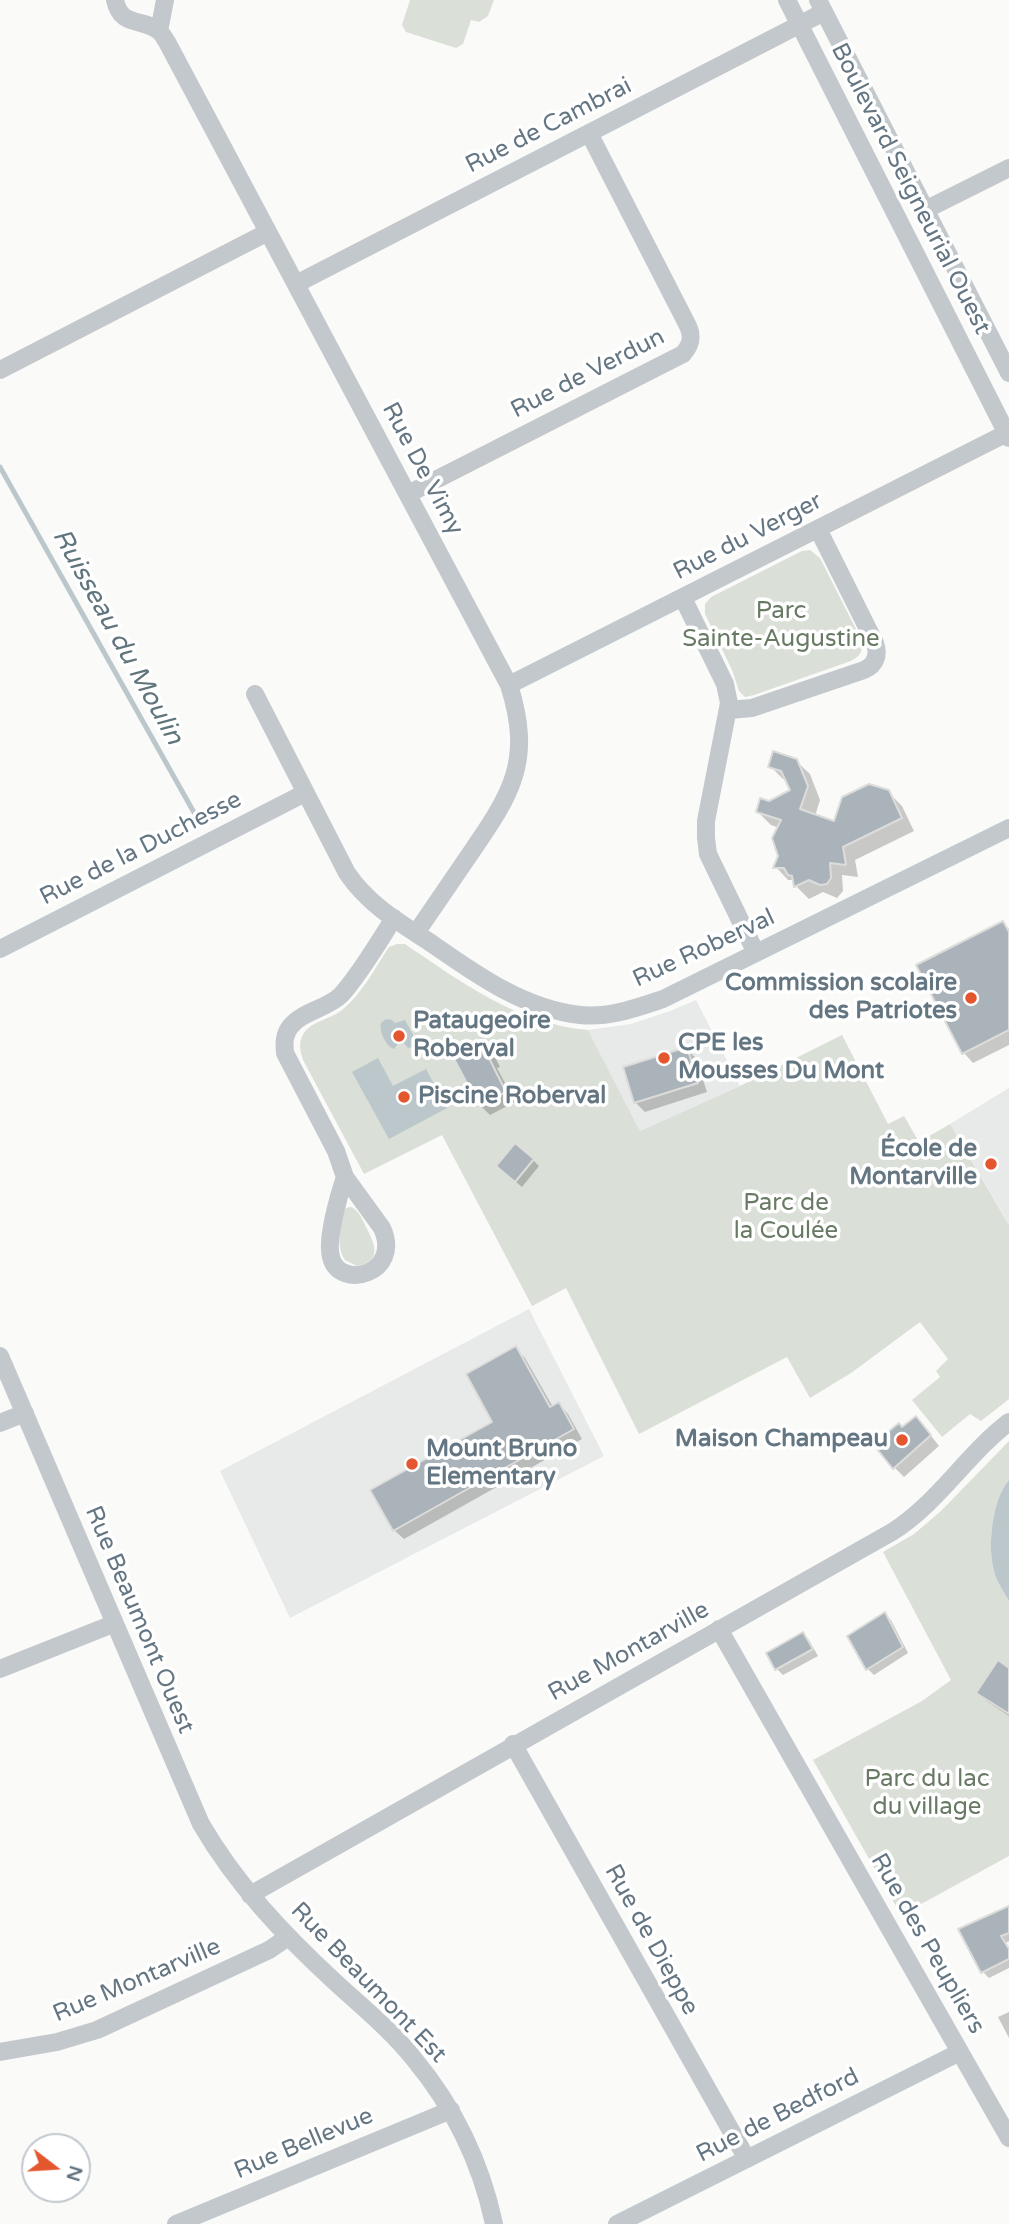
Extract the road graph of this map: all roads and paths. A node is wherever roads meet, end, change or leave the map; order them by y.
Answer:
1 (115, 0) edge
2 (165, 0) edge
3 (787, 0) edge
4 (821, 6) edge
5 (800, 25) junction
6 (159, 31) junction
7 (589, 133) junction
8 (1009, 168) edge
9 (925, 210) junction
10 (268, 232) junction
11 (296, 284) junction
12 (0, 370) edge
13 (1009, 373) edge
14 (1008, 435) edge
15 (408, 494) junction
16 (818, 529) junction
17 (683, 598) junction
18 (509, 685) junction
19 (255, 694) dead end
20 (729, 710) junction
21 (305, 793) junction
22 (1009, 828) edge
23 (394, 918) junction
24 (415, 933) junction
25 (0, 949) edge
26 (756, 953) junction
27 (345, 1177) junction
28 (0, 1356) edge
29 (25, 1413) junction
30 (1009, 1422) edge
31 (0, 1423) edge
32 (113, 1624) junction
33 (719, 1629) junction
34 (0, 1669) edge
35 (513, 1744) junction
36 (250, 1895) junction
37 (288, 1937) junction
38 (0, 2052) edge
39 (960, 2052) junction
40 (451, 2110) junction
41 (1009, 2138) edge
42 (747, 2159) junction
43 (176, 2224) edge
44 (494, 2224) edge
45 (617, 2224) edge

1 - 6 street
2 - 6 street
3 - 5 street, Boulevard Seigneurial Ouest
4 - 5 street, Rue de Cambrai
4 - 9 street, Boulevard Seigneurial Ouest
5 - 7 street, Rue de Cambrai
5 - 14 street, Boulevard Seigneurial Ouest
6 - 10 street, Rue De Vimy
7 - 11 street, Rue de Cambrai
7 - 15 street, Rue de Verdun
8 - 9 street
9 - 13 street, Boulevard Seigneurial Ouest
10 - 11 street, Rue De Vimy
10 - 12 street
11 - 15 street, Rue De Vimy
14 - 16 street, Rue du Verger
15 - 18 street, Rue De Vimy
16 - 17 street, Rue du Verger
16 - 20 street
17 - 18 street, Rue du Verger
17 - 20 street
18 - 24 street, Rue De Vimy
19 - 21 street, Rue Roberval
20 - 26 street
21 - 23 street, Rue Roberval
21 - 25 street, Rue de la Duchesse
22 - 26 street, Rue Roberval
23 - 24 street, Rue Roberval
23 - 27 street
24 - 26 street, Rue Roberval
27 - 27 street
28 - 29 street, Rue Beaumont Ouest
29 - 31 street
29 - 32 street, Rue Beaumont Ouest
30 - 33 street, Rue Montarville
32 - 34 street
32 - 36 street, Rue Beaumont Ouest
33 - 35 street, Rue Montarville
33 - 39 street, Rue des Peupliers
35 - 36 street, Rue Montarville
35 - 42 street, Rue de Dieppe
36 - 37 street, Rue Beaumont Est
37 - 38 street, Rue Montarville
37 - 40 street, Rue Beaumont Est
39 - 41 street, Rue des Peupliers
39 - 42 street, Rue de Bedford
40 - 43 street, Rue Bellevue
40 - 44 street, Rue Beaumont Est
42 - 45 street, Rue de Bedford

